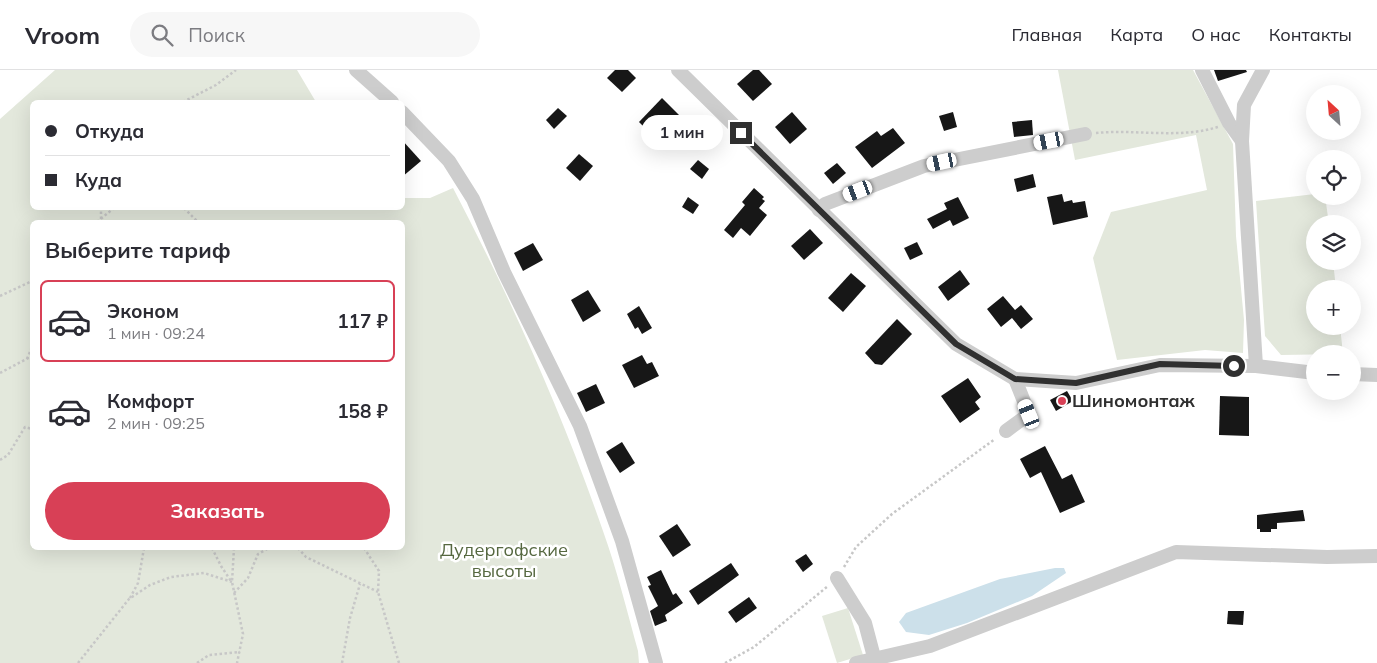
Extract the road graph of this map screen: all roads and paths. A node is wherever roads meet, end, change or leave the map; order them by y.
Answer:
1 (236, 70) edge
2 (356, 70) edge
3 (678, 70) edge
4 (1202, 70) edge
5 (1263, 70) edge
6 (187, 100) edge
7 (390, 100) edge
8 (405, 115) edge
9 (1229, 123) junction
10 (1085, 134) joint
11 (1242, 141) junction
12 (101, 210) edge
13 (111, 210) edge
14 (186, 210) edge
15 (819, 210) junction
16 (100, 219) joint
17 (196, 220) edge
18 (30, 281) edge
19 (0, 296) edge
20 (30, 352) edge
21 (30, 357) edge
22 (27, 359) junction
23 (1256, 366) junction
24 (1306, 372) edge
25 (0, 374) edge
26 (1361, 374) edge
27 (1377, 375) edge
28 (1015, 379) junction
29 (30, 428) edge
30 (1006, 431) joint
31 (0, 460) edge
32 (144, 550) edge
33 (213, 550) edge
34 (234, 550) edge
35 (265, 550) edge
36 (300, 550) edge
37 (365, 550) edge
38 (1377, 556) edge
39 (837, 578) junction
40 (232, 582) junction
41 (360, 584) junction
42 (378, 592) junction
43 (234, 594) junction
44 (129, 600) junction
45 (240, 652) junction
46 (897, 654) junction
47 (874, 657) junction
48 (78, 663) edge
49 (197, 663) edge
50 (237, 663) edge
51 (342, 663) edge
52 (400, 663) edge
53 (656, 663) edge
54 (725, 663) edge
55 (856, 663) edge
56 (910, 663) edge

1 - 6 path
2 - 7 street
3 - 15 street
4 - 9 street
5 - 11 street
8 - 53 street
9 - 10 path
9 - 11 street
10 - 15 street
11 - 23 street
12 - 16 path
13 - 16 path
14 - 17 path
15 - 28 street
18 - 19 path
20 - 22 path
21 - 22 path
22 - 25 path
23 - 24 street
23 - 28 street
26 - 27 street
28 - 30 street
29 - 31 path
30 - 39 path
32 - 44 path
33 - 40 path
34 - 40 path
35 - 43 path
36 - 41 path
37 - 42 path
38 - 46 street
39 - 47 street
39 - 54 path
40 - 43 path
40 - 44 path
41 - 42 path
41 - 51 path
42 - 52 path
43 - 45 path
44 - 48 path
45 - 49 path
45 - 50 path
46 - 47 street
46 - 56 street
47 - 55 street

